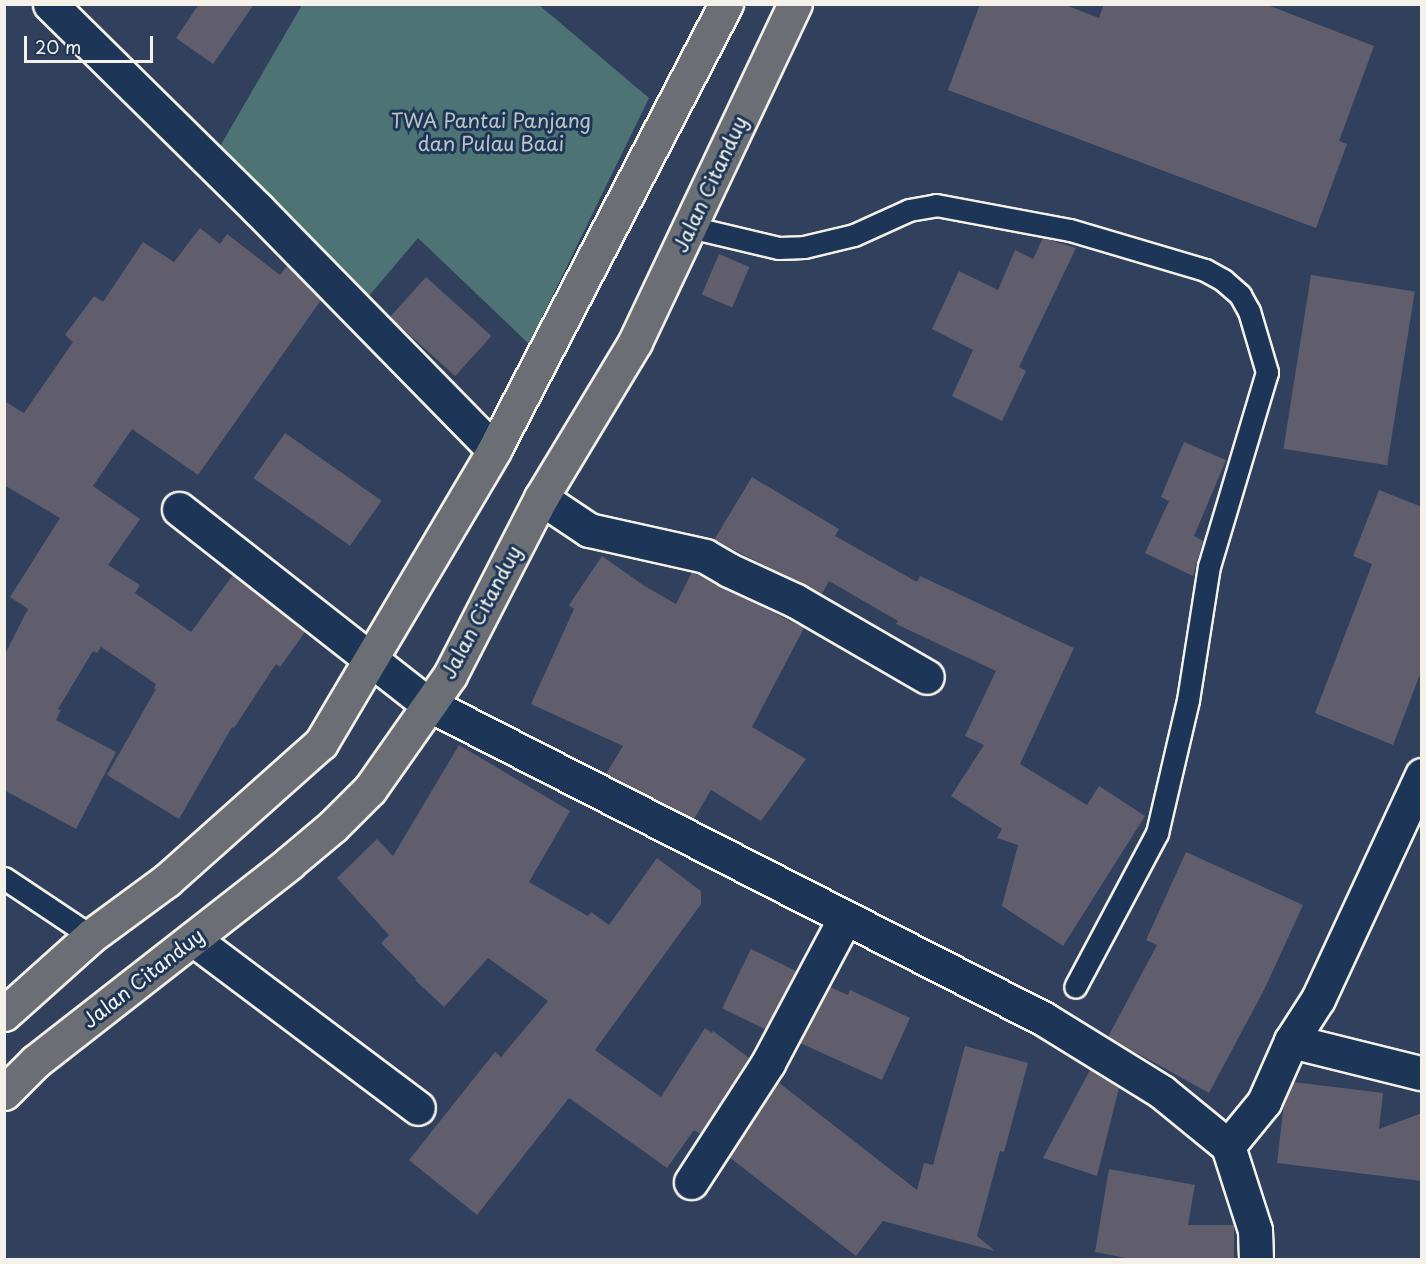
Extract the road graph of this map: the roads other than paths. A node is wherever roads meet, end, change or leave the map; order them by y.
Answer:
1 (50, 4) edge
2 (726, 4) edge
3 (795, 4) edge
4 (690, 227) junction
5 (494, 450) junction
6 (541, 498) junction
7 (179, 509) dead end
8 (372, 659) junction
9 (927, 677) dead end
10 (428, 704) junction
11 (1422, 775) edge
12 (4, 878) edge
13 (845, 918) junction
14 (91, 936) junction
15 (193, 939) junction
16 (1075, 987) dead end
17 (4, 1014) edge
18 (1291, 1041) junction
19 (1420, 1073) edge
20 (4, 1093) edge
21 (418, 1108) dead end
22 (1228, 1146) junction
23 (691, 1182) dead end
24 (1256, 1260) edge

1 - 5 street
2 - 5 main road
3 - 4 main road, Jalan Citanduy
4 - 6 main road, Jalan Citanduy
4 - 16 lane
5 - 8 main road
6 - 9 street
6 - 10 main road, Jalan Citanduy
7 - 8 street
8 - 10 street
8 - 14 main road
10 - 13 street
10 - 15 main road, Jalan Citanduy
11 - 18 street
12 - 14 lane
13 - 22 street
13 - 23 street
14 - 17 main road
15 - 20 main road, Jalan Citanduy
15 - 21 street
18 - 19 street
18 - 22 street
22 - 24 street

